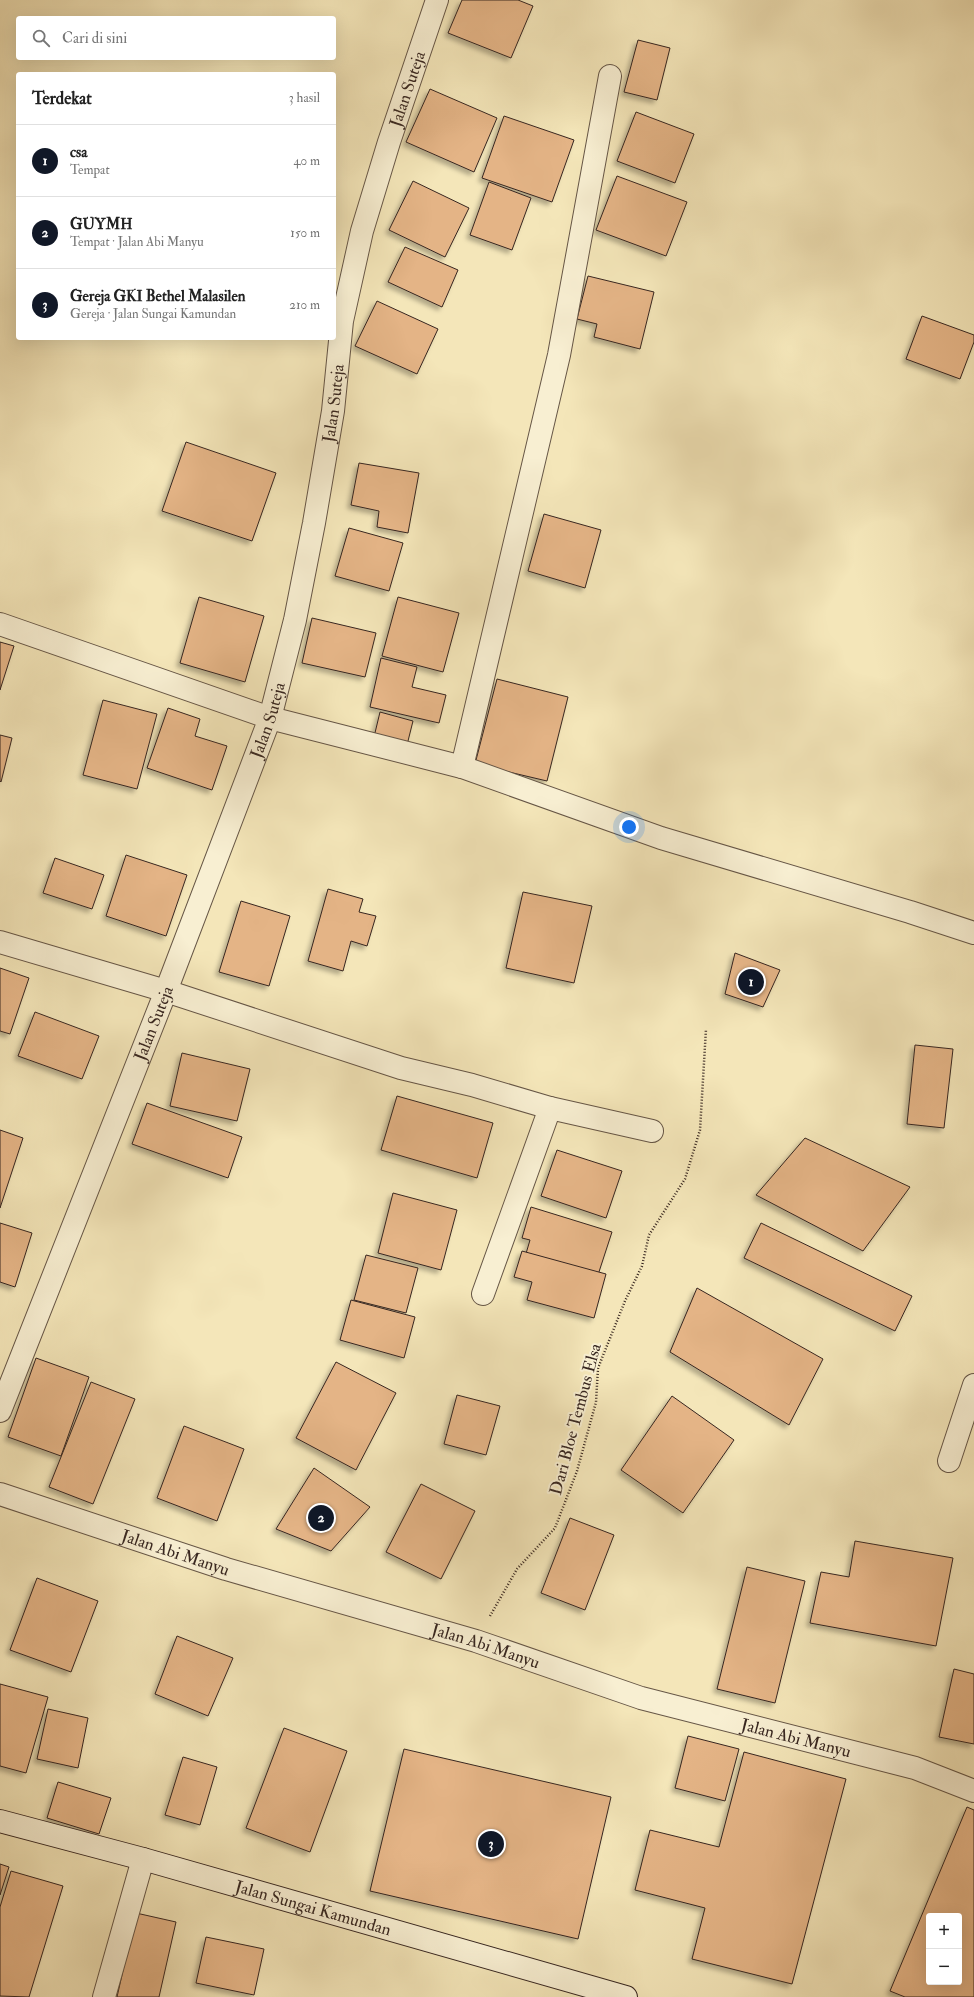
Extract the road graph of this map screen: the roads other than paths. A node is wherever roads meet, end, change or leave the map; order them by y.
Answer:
1 (437, 0) edge
2 (610, 76) dead end
3 (0, 624) edge
4 (270, 718) junction
5 (462, 767) junction
6 (974, 933) edge
7 (0, 942) edge
8 (166, 991) junction
9 (550, 1108) junction
10 (652, 1131) dead end
11 (483, 1294) dead end
12 (974, 1384) edge
13 (0, 1411) edge
14 (949, 1461) dead end
15 (0, 1494) edge
16 (974, 1791) edge
17 (0, 1820) edge
18 (143, 1859) junction
19 (104, 1997) edge
20 (626, 1997) edge

1 - 4 street, Jalan Suteja
2 - 5 street
3 - 4 street
4 - 5 street
4 - 8 street, Jalan Suteja
5 - 6 street
7 - 8 street
8 - 9 street
8 - 13 street, Jalan Suteja
9 - 10 street
9 - 11 street
12 - 14 street
15 - 16 street, Jalan Abi Manyu
17 - 18 street, Jalan Sungai Kamundan
18 - 19 street
18 - 20 street, Jalan Sungai Kamundan

